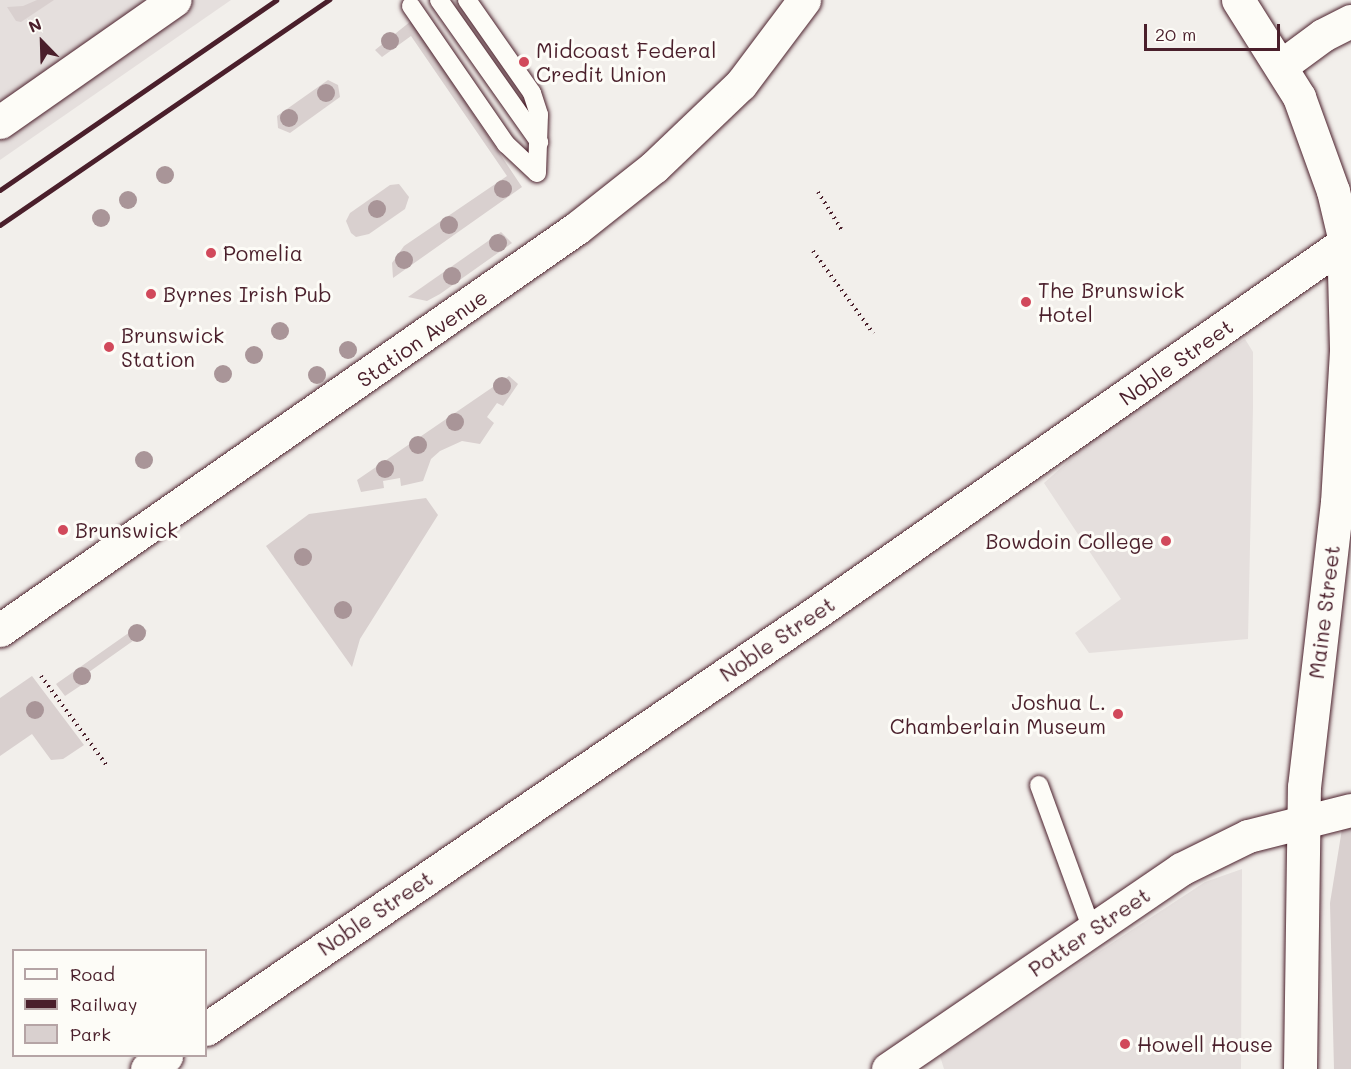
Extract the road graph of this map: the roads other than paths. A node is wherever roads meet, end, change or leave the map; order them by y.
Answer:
1 (174, 0) edge
2 (439, 0) edge
3 (467, 0) edge
4 (804, 0) edge
5 (1238, 0) edge
6 (411, 6) dead end
7 (1351, 21) edge
8 (1281, 66) junction
9 (0, 122) edge
10 (539, 142) junction
11 (1344, 243) junction
12 (1344, 503) edge
13 (0, 630) edge
14 (1039, 785) dead end
15 (1351, 810) edge
16 (1304, 819) junction
17 (1092, 930) junction
18 (207, 1028) edge
19 (165, 1057) edge
20 (147, 1069) edge
21 (888, 1069) edge
22 (1300, 1069) edge

1 - 9 street
2 - 10 lane
3 - 10 lane
4 - 13 street, Station Avenue
5 - 8 street, Maine Street
6 - 10 lane
7 - 8 street
8 - 11 street, Maine Street
11 - 12 street, Maine Street
11 - 18 street, Noble Street
12 - 16 street, Maine Street
14 - 17 lane
15 - 16 street, Potter Street
16 - 17 street, Potter Street
16 - 22 street, Maine Street
17 - 21 street, Potter Street
19 - 20 street

